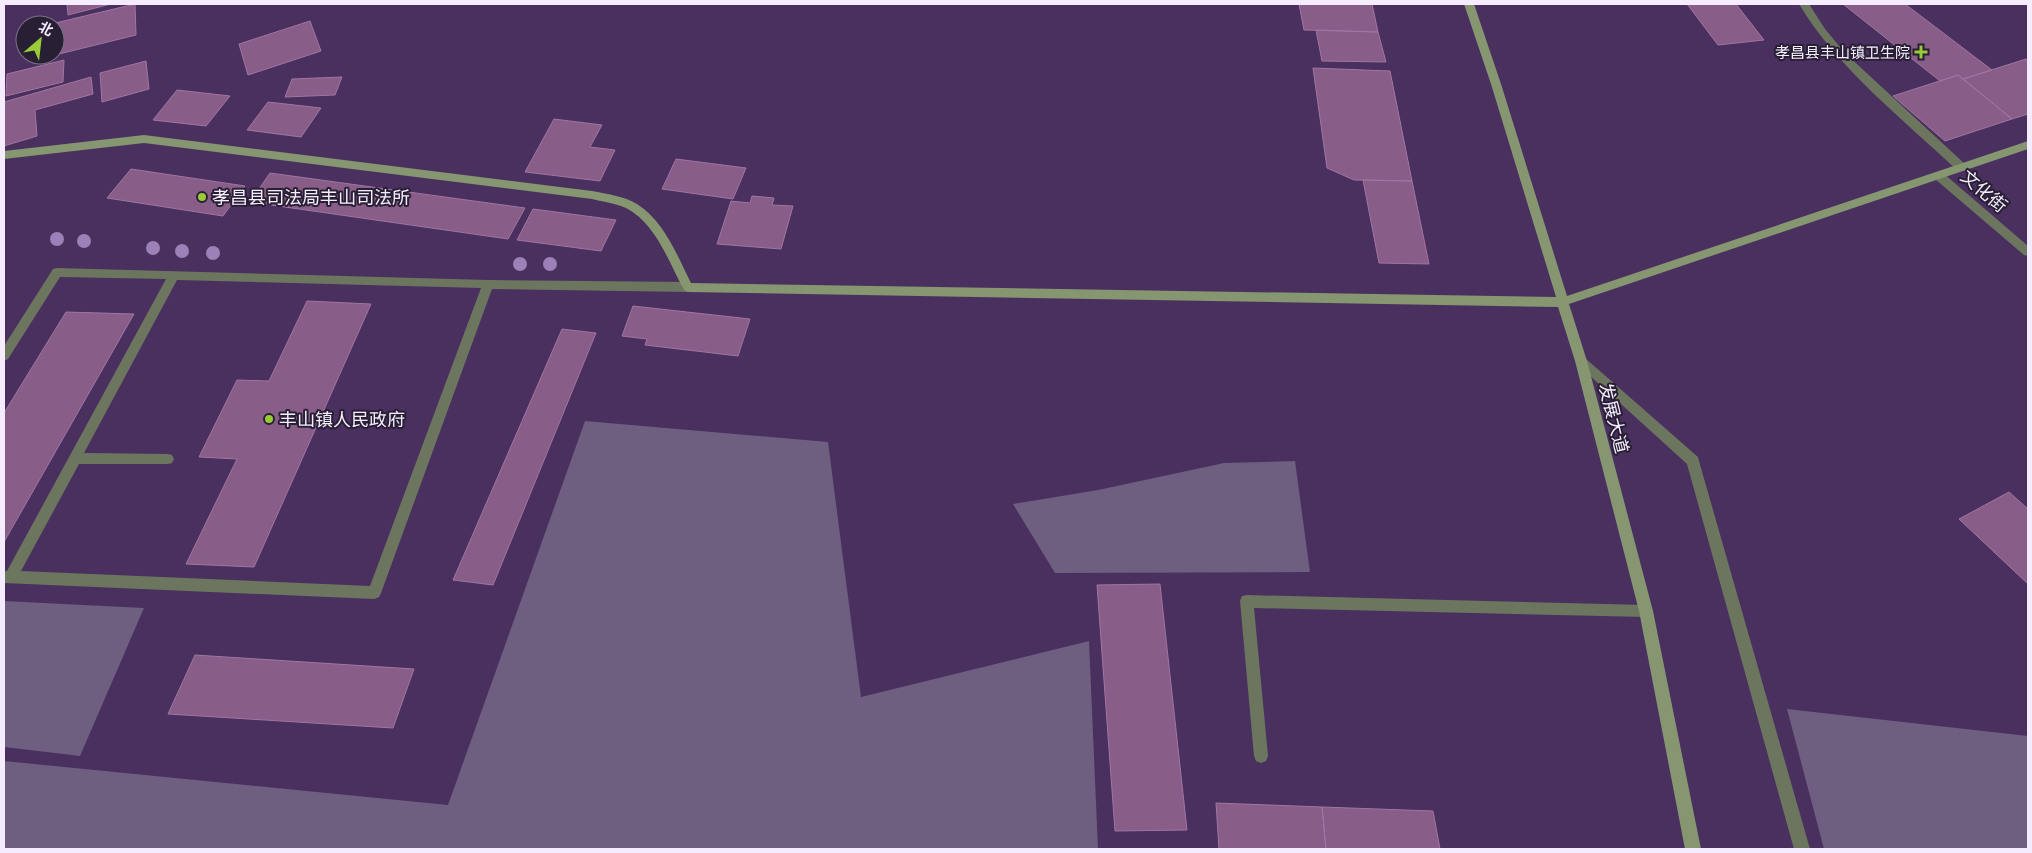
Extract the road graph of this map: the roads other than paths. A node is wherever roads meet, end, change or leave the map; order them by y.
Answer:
1 (1469, 4) edge
2 (1804, 4) edge
3 (2028, 145) edge
4 (4, 155) edge
5 (1962, 168) junction
6 (1940, 176) junction
7 (2028, 252) edge
8 (174, 275) junction
9 (488, 284) junction
10 (688, 287) junction
11 (1563, 302) junction
12 (4, 356) edge
13 (1582, 361) junction
14 (74, 458) junction
15 (168, 459) dead end
16 (7, 578) edge
17 (1646, 611) junction
18 (1261, 756) dead end
19 (1692, 849) edge
20 (1802, 849) edge

1 - 11 street, 发展大道
2 - 5 street
3 - 5 street
4 - 10 street
5 - 6 street
6 - 7 street, 文化街
6 - 11 street
8 - 9 street
8 - 12 street
8 - 14 street
9 - 10 street
9 - 16 street
10 - 11 street
11 - 13 street, 发展大道
13 - 17 street, 发展大道
13 - 20 street
14 - 15 street
14 - 16 street
17 - 18 street
17 - 19 street, 发展大道

